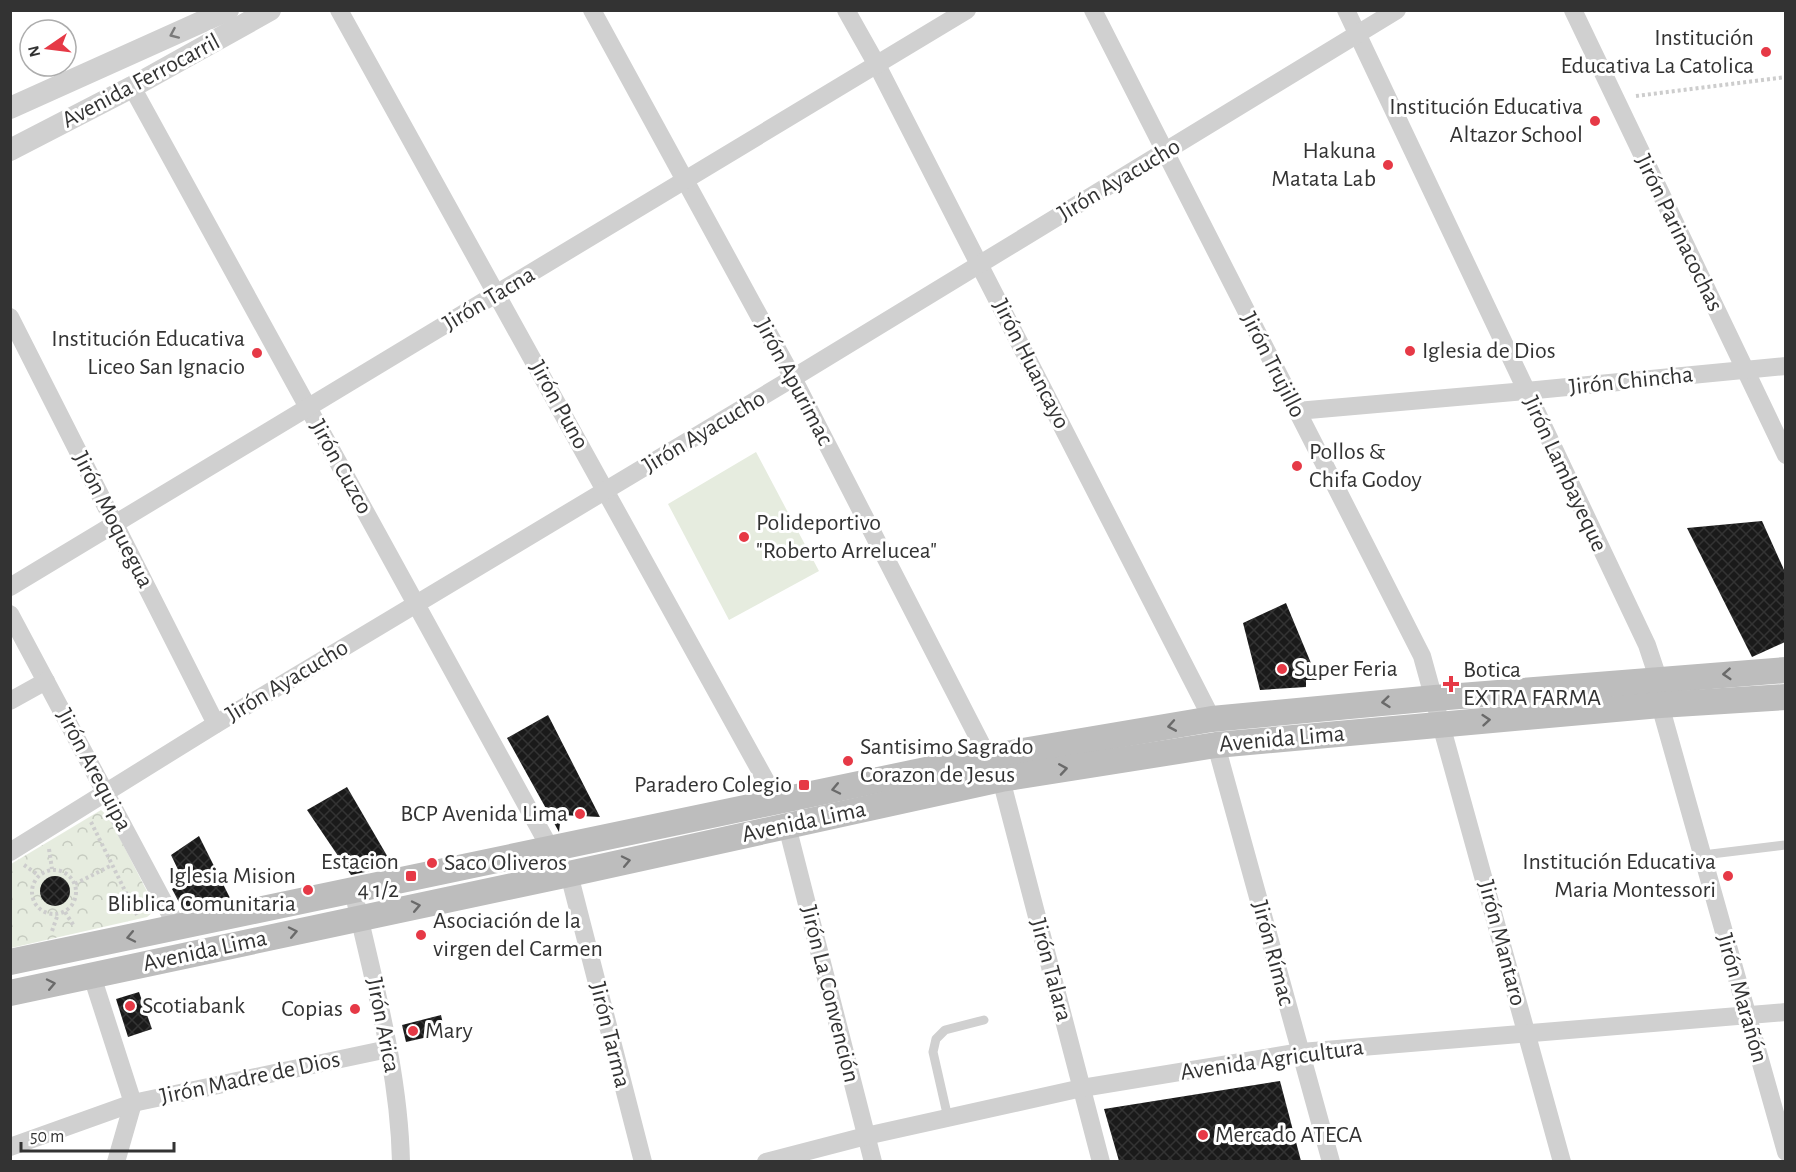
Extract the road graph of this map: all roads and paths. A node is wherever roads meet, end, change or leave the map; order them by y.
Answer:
1 (228, 10) edge
2 (270, 10) edge
3 (339, 10) edge
4 (592, 10) edge
5 (846, 10) edge
6 (967, 10) edge
7 (1093, 10) edge
8 (1346, 10) edge
9 (1397, 10) edge
10 (1573, 10) edge
11 (1358, 34) junction
12 (877, 65) junction
13 (1785, 77) edge
14 (132, 87) junction
15 (1614, 99) junction
16 (10, 108) edge
17 (10, 150) edge
18 (1165, 152) junction
19 (686, 180) junction
20 (980, 265) junction
21 (496, 294) junction
22 (10, 316) edge
23 (1785, 366) edge
24 (1744, 369) junction
25 (793, 378) junction
26 (1526, 391) junction
27 (309, 408) junction
28 (1297, 411) junction
29 (1785, 455) edge
30 (606, 490) junction
31 (115, 524) junction
32 (10, 587) edge
33 (416, 603) junction
34 (10, 614) edge
35 (1785, 670) edge
36 (1658, 678) junction
37 (46, 681) junction
38 (1785, 697) edge
39 (1435, 698) junction
40 (10, 701) edge
41 (1660, 705) junction
42 (1212, 719) junction
43 (216, 724) junction
44 (1441, 724) junction
45 (1216, 744) junction
46 (988, 757) junction
47 (1001, 779) junction
48 (106, 793) junction
49 (777, 801) junction
50 (81, 826) dead end
51 (787, 826) junction
52 (56, 842) dead end
53 (1785, 844) edge
54 (48, 846) junction
55 (550, 848) junction
56 (10, 852) edge
57 (39, 852) dead end
58 (1703, 855) junction
59 (30, 858) dead end
60 (112, 865) junction
61 (52, 869) junction
62 (569, 874) junction
63 (38, 875) junction
64 (75, 884) junction
65 (353, 890) junction
66 (65, 912) junction
67 (58, 914) junction
68 (127, 918) dead end
69 (359, 918) junction
70 (177, 927) junction
71 (68, 930) dead end
72 (60, 932) dead end
73 (10, 962) edge
74 (92, 976) junction
75 (10, 993) edge
76 (1785, 1012) edge
77 (1746, 1014) junction
78 (984, 1020) dead end
79 (1526, 1032) junction
80 (388, 1049) junction
81 (1301, 1052) junction
82 (1082, 1088) junction
83 (133, 1103) junction
84 (948, 1118) junction
85 (867, 1136) junction
86 (10, 1147) edge
87 (1785, 1152) edge
88 (116, 1161) edge
89 (401, 1161) edge
90 (643, 1161) edge
91 (766, 1161) edge
92 (873, 1161) edge
93 (1101, 1161) edge
94 (1331, 1161) edge
95 (1562, 1161) edge

1 -> 16 street, Avenida Ferrocarril
2 - 14 street, Avenida Ferrocarril
3 - 21 street, Jirón Puno
4 - 19 street, Jirón Apurimac
5 - 12 street, Jirón Huancayo
6 - 12 street, Jirón Tacna
7 - 18 street, Jirón Trujillo
8 - 11 street, Jirón Lambayeque
9 - 11 street, Jirón Ayacucho
10 - 15 street, Jirón Parinacochas
11 - 18 street, Jirón Ayacucho
11 - 26 street, Jirón Lambayeque
12 - 19 street, Jirón Tacna
12 - 20 street, Jirón Huancayo
13 - 15 path
14 - 17 street, Avenida Ferrocarril
14 - 27 street, Jirón Cuzco
15 - 24 street, Jirón Parinacochas
18 - 20 street, Jirón Ayacucho
18 - 28 street, Jirón Trujillo
19 - 21 street, Jirón Tacna
19 - 25 street, Jirón Apurimac
20 - 25 street, Jirón Ayacucho
20 - 42 street, Jirón Huancayo
21 - 27 street, Jirón Tacna
21 - 30 street, Jirón Puno
22 - 31 street, Jirón Moquegua
23 - 24 street, Jirón Chincha
24 - 26 street, Jirón Chincha
24 - 29 street, Jirón Parinacochas
25 - 30 street, Jirón Ayacucho
25 - 46 street, Jirón Apurimac
26 - 28 street, Jirón Chincha
26 - 36 street, Jirón Lambayeque
27 - 31 street, Jirón Tacna
27 - 33 street, Jirón Cuzco
28 - 39 street, Jirón Trujillo
30 - 33 street, Jirón Ayacucho
30 - 49 street, Jirón Puno
31 - 32 street, Jirón Tacna
31 - 43 street, Jirón Moquegua
33 - 43 street, Jirón Ayacucho
33 - 55 street, Jirón Cuzco
34 - 37 street, Jirón Arequipa
35 -> 36 main road, Avenida Lima
36 - 39 main road, Avenida Lima
37 - 40 street
37 - 48 street, Jirón Arequipa
38 - 41 main road, Avenida Lima
39 -> 42 main road, Avenida Lima
39 - 44 street, Jirón Trujillo
44 -> 41 main road, Avenida Lima
41 - 58 street, Jirón Marañón
42 -> 46 main road, Avenida Lima
43 - 48 street, Jirón Ayacucho
44 - 45 main road, Avenida Lima
44 - 79 street, Jirón Mantaro
47 -> 45 main road, Avenida Lima
45 - 81 street, Jirón Rímac
46 -> 49 main road, Avenida Lima
47 - 51 main road, Avenida Lima
47 - 82 street, Jirón Talara
48 - 56 street, Jirón Ayacucho
48 - 70 street, Jirón Arequipa
49 - 55 main road, Avenida Lima
50 - 60 path
62 -> 51 main road, Avenida Lima
51 - 85 street, Jirón La Convención
52 - 54 path
53 - 58 lane
54 - 57 path
54 - 61 path
55 - 65 main road, Avenida Lima
58 - 77 street, Jirón Marañón
59 - 63 path
60 - 64 path
60 - 68 path
61 - 63 path
61 - 64 path
69 -> 62 main road, Avenida Lima
62 - 90 street, Jirón Tarma
63 - 67 path
64 - 66 path
65 - 69 street, Jirón Arica
65 - 70 main road, Avenida Lima
66 - 67 path
66 - 71 path
67 - 72 path
74 -> 69 main road, Avenida Lima
69 - 80 street, Jirón Arica
70 -> 73 main road, Avenida Lima
75 -> 74 main road, Avenida Lima
74 - 83 street
76 - 77 street, Avenida Agricultura
77 - 79 street, Avenida Agricultura
77 - 87 street, Jirón Marañón
78 - 84 lane
79 - 81 street, Avenida Agricultura
79 - 95 street, Jirón Mantaro
80 - 83 street, Jirón Madre de Dios
80 - 89 street, Jirón Arica
81 - 82 street, Avenida Agricultura
81 - 94 street, Jirón Rímac
82 - 84 street, Avenida Agricultura
82 - 93 street, Jirón Talara
83 - 86 street, Jirón Madre de Dios
83 - 88 street
84 - 85 street, Avenida Agricultura
85 - 91 street, Avenida Agricultura
85 - 92 street, Jirón La Convención

